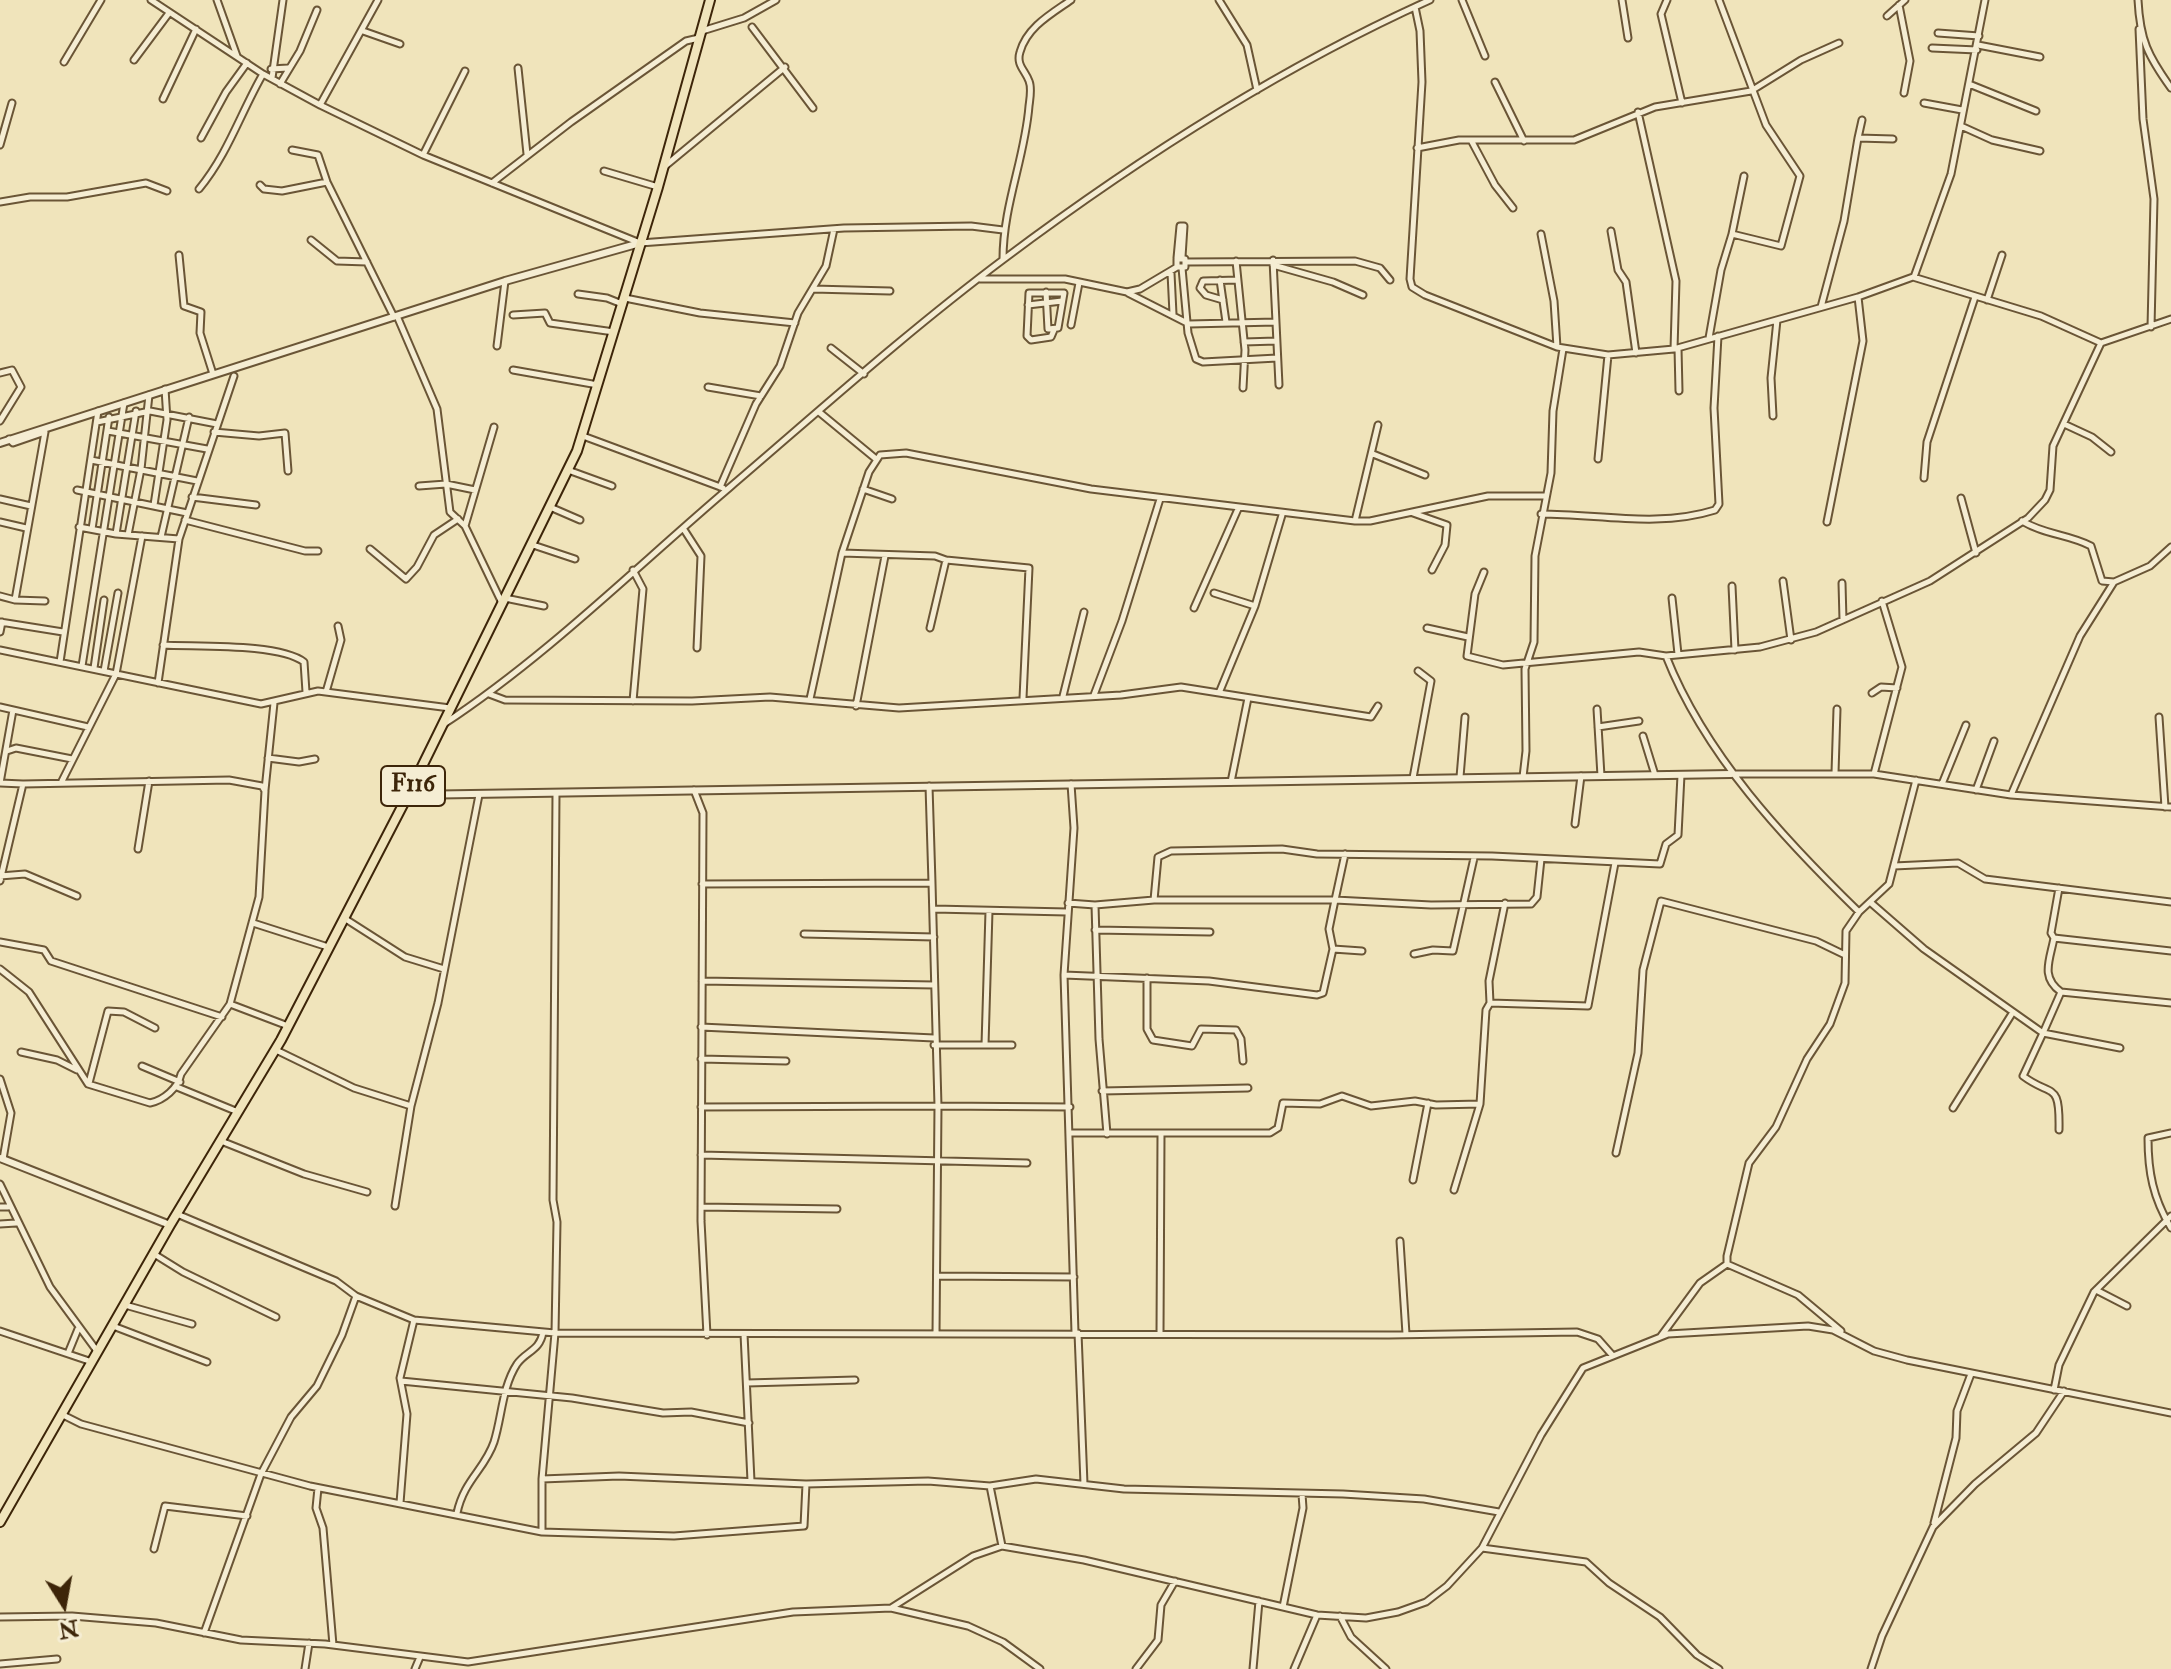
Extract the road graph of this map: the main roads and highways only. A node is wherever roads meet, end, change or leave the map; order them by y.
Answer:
1 (710, 0) edge
2 (4, 1506) edge
3 (0, 1522) edge

1 - 2 main road, F116
2 - 3 main road, F116

